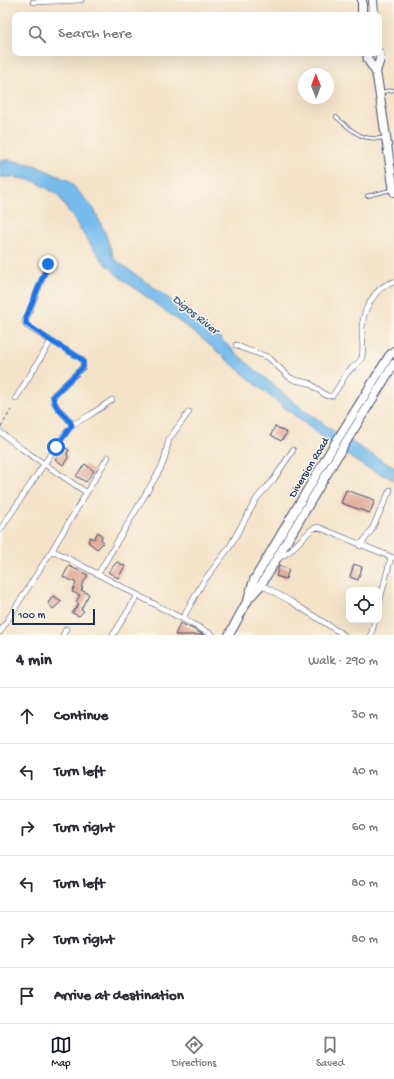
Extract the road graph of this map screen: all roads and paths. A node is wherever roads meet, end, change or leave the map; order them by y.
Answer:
1 (82, 0) edge
2 (362, 0) edge
3 (373, 0) edge
4 (32, 2) dead end
5 (362, 12) edge
6 (374, 12) edge
7 (367, 56) edge
8 (380, 56) edge
9 (376, 72) junction
10 (394, 90) edge
11 (380, 92) junction
12 (336, 117) dead end
13 (386, 138) junction
14 (394, 190) edge
15 (367, 196) dead end
16 (48, 264) dead end
17 (394, 282) edge
18 (51, 341) junction
19 (236, 345) dead end
20 (394, 351) edge
21 (394, 364) edge
22 (16, 398) dead end
23 (112, 400) dead end
24 (11, 410) dead end
25 (189, 412) dead end
26 (72, 425) junction
27 (350, 426) junction
28 (0, 431) edge
29 (293, 450) dead end
30 (334, 452) junction
31 (108, 457) dead end
32 (45, 464) junction
33 (390, 490) dead end
34 (86, 492) junction
35 (0, 530) edge
36 (360, 546) junction
37 (52, 550) junction
38 (392, 558) edge
39 (275, 561) junction
40 (98, 574) junction
41 (257, 582) junction
42 (382, 593) edge
43 (138, 595) junction
44 (183, 618) junction
45 (374, 623) edge
46 (66, 629) dead end
47 (0, 632) edge
48 (63, 635) edge
49 (113, 635) edge
50 (213, 635) edge
51 (229, 635) edge
52 (344, 635) edge
53 (371, 635) edge

1 - 4 street
2 - 5 highway
3 - 6 highway
7 - 9 highway
8 - 9 highway
9 - 11 highway
10 - 11 lane
11 - 13 highway
12 - 13 lane
13 - 14 highway
14 - 15 lane
16 - 18 street
17 - 19 street
18 - 22 street
18 - 26 street
20 - 27 highway, Diversion Road
21 - 27 highway, Diversion Road
23 - 26 street
24 - 28 path
25 - 40 street
26 - 32 street
27 - 30 highway, Diversion Road
28 - 32 street
29 - 44 street
30 - 39 highway, Diversion Road
30 - 41 highway, Diversion Road
31 - 34 street
32 - 34 street
32 - 35 street
33 - 36 street
34 - 37 street
36 - 38 street
36 - 39 street
37 - 40 street
37 - 47 street
38 - 42 street
39 - 41 highway, Diversion Road
40 - 43 street
41 - 51 highway, Diversion Road
41 - 52 street
43 - 44 street
43 - 49 street
44 - 50 street
45 - 53 street
46 - 48 street

